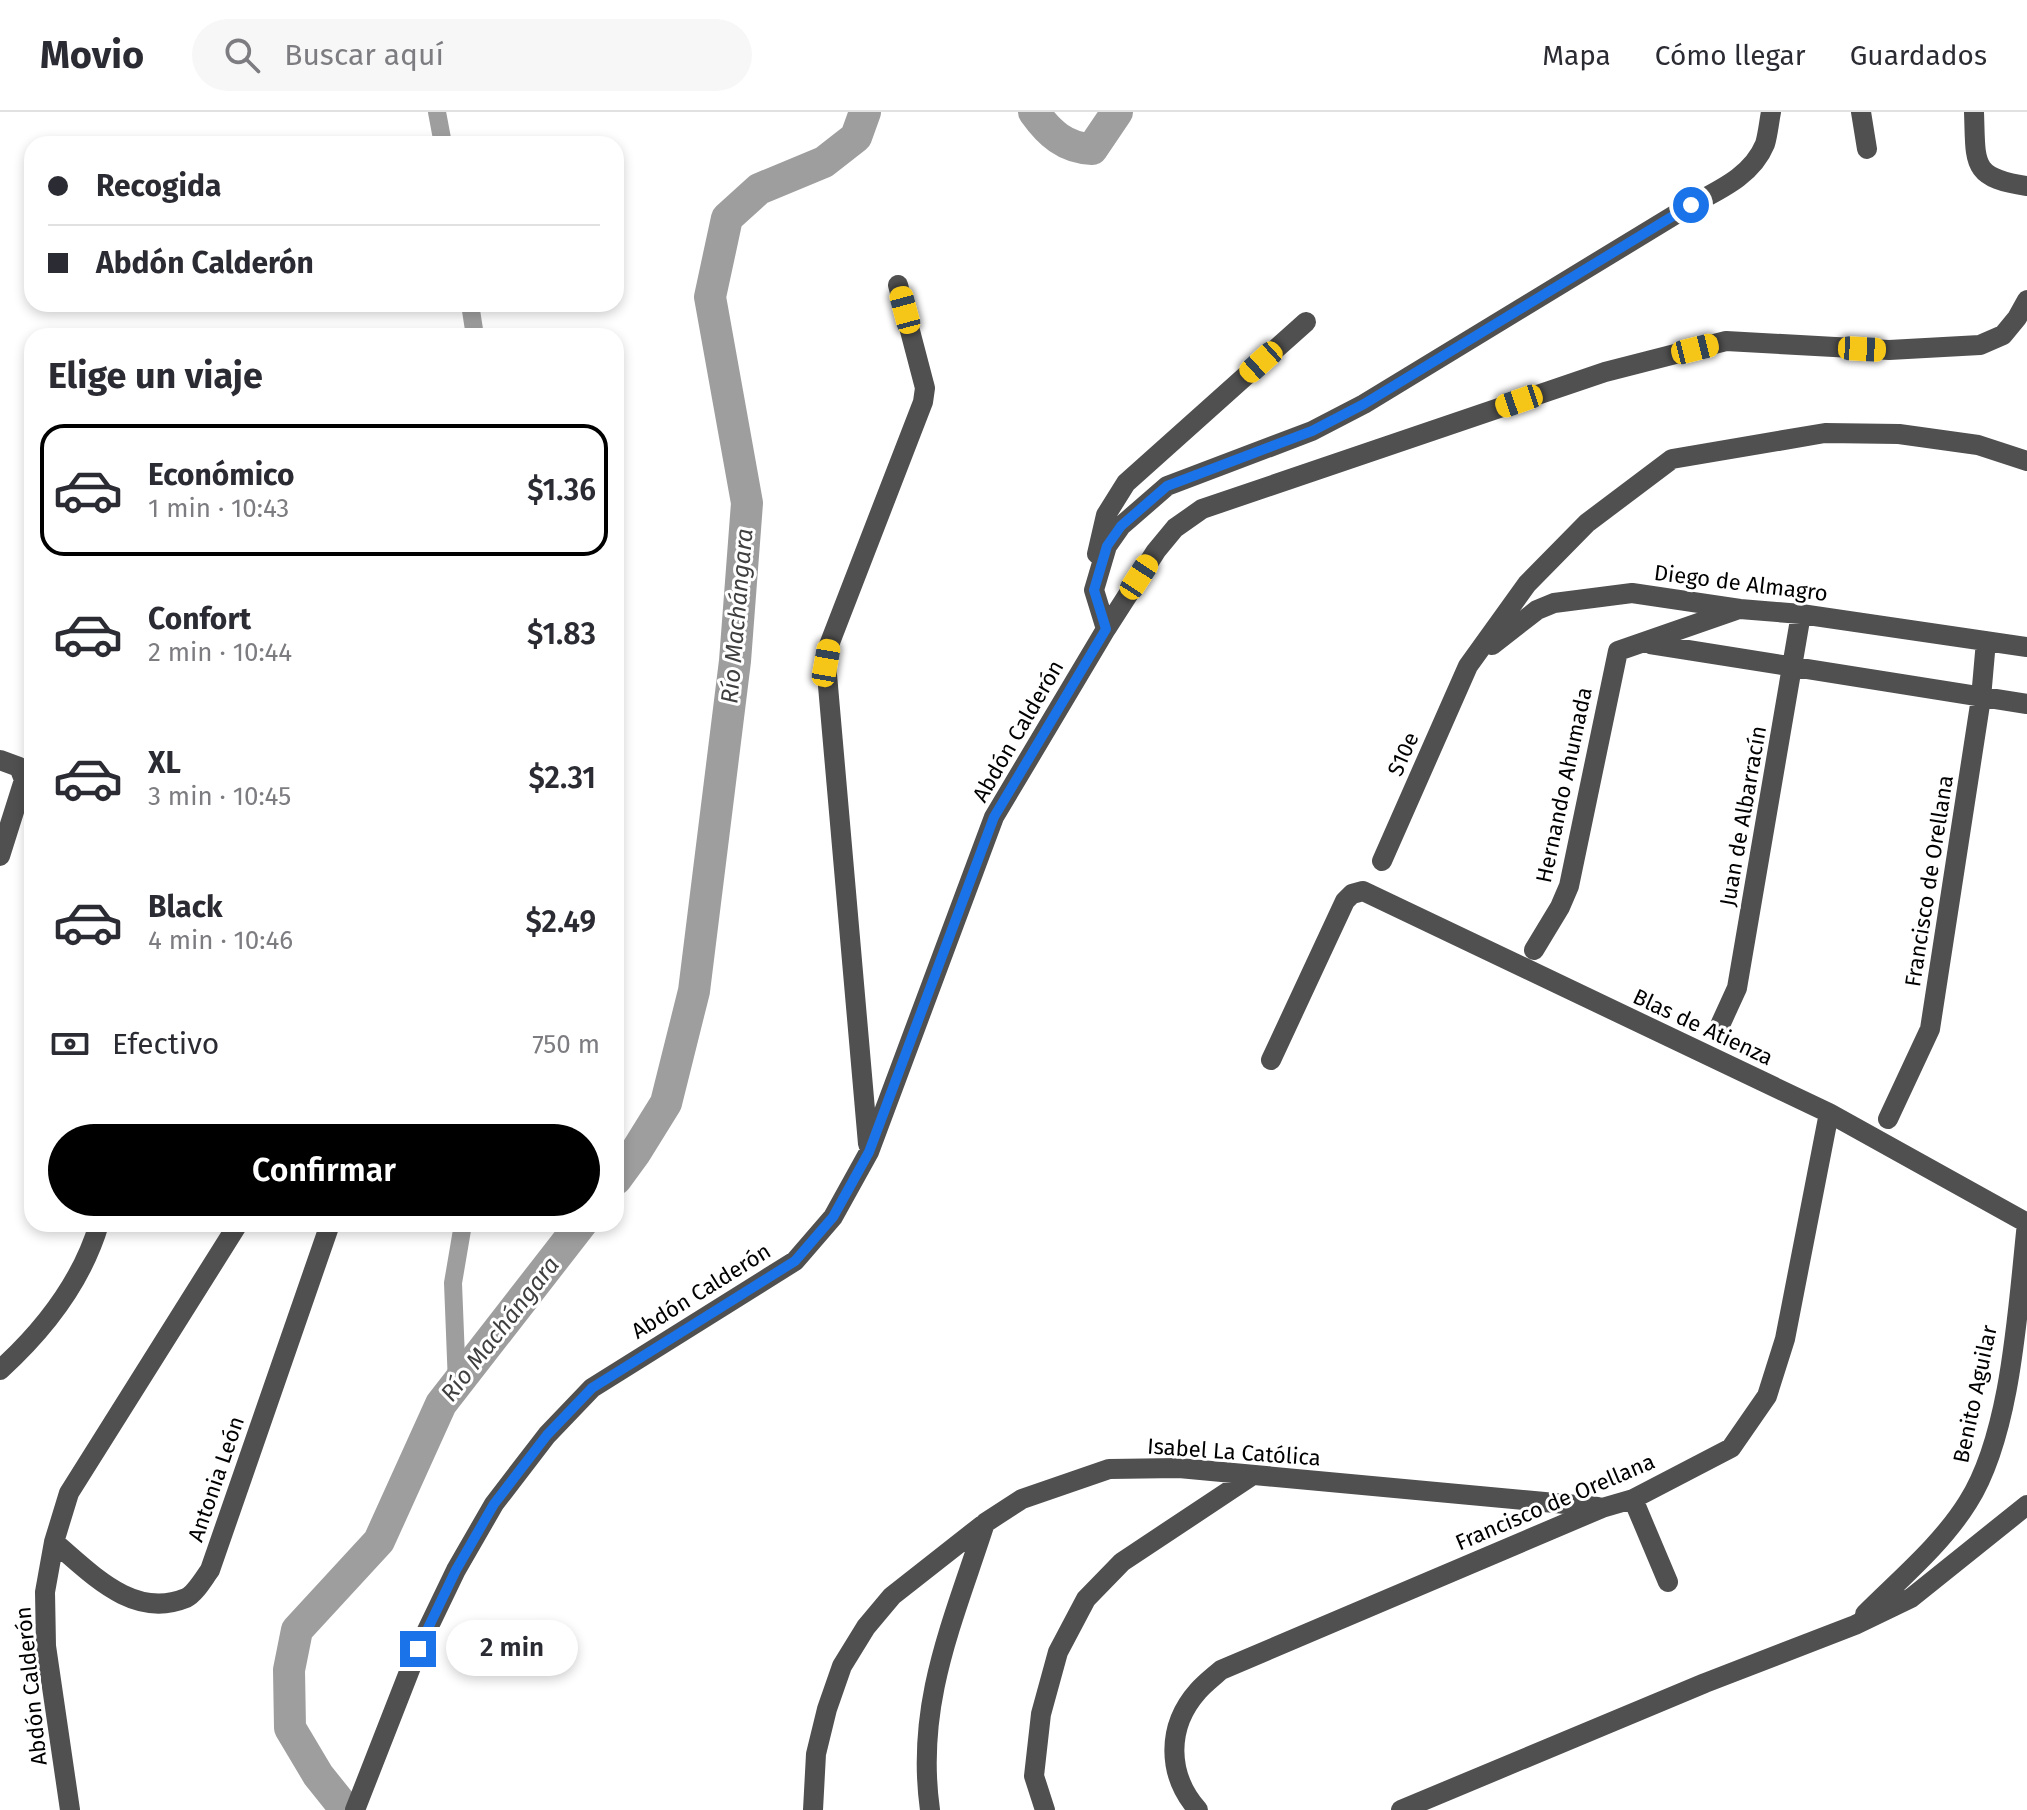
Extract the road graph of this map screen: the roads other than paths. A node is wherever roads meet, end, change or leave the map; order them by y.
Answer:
1 (1771, 112) edge
2 (1861, 112) edge
3 (1974, 112) edge
4 (1867, 149) dead end
5 (2027, 186) edge
6 (898, 285) dead end
7 (2027, 300) edge
8 (1306, 322) dead end
9 (2027, 461) edge
10 (1097, 574) junction
11 (1740, 609) junction
12 (1801, 614) junction
13 (1106, 629) junction
14 (1986, 641) junction
15 (1646, 644) junction
16 (2027, 647) edge
17 (1468, 666) junction
18 (1793, 669) junction
19 (1981, 698) junction
20 (2027, 704) edge
21 (0, 760) edge
22 (0, 856) edge
23 (1382, 861) dead end
24 (1534, 950) dead end
25 (1721, 1023) dead end
26 (1271, 1060) dead end
27 (1829, 1113) junction
28 (1888, 1119) dead end
29 (869, 1152) junction
30 (2027, 1223) edge
31 (97, 1232) edge
32 (233, 1232) edge
33 (327, 1232) edge
34 (0, 1370) edge
35 (1250, 1477) junction
36 (1633, 1499) junction
37 (2027, 1505) edge
38 (1602, 1508) junction
39 (985, 1523) junction
40 (54, 1542) junction
41 (1668, 1582) dead end
42 (1855, 1625) junction
43 (356, 1809) edge
44 (70, 1810) edge
45 (813, 1810) edge
46 (930, 1810) edge
47 (1045, 1810) edge
48 (1198, 1810) edge
49 (1401, 1810) edge

1 - 10 street
2 - 4 street
3 - 5 street
6 - 29 street
7 - 13 street, Abdón Calderón
8 - 10 street
9 - 17 street, S10e
10 - 13 street
11 - 12 street, Diego de Almagro
11 - 15 street
11 - 17 street, Diego de Almagro
12 - 14 street, Diego de Almagro
12 - 18 street, Juan de Albarracín
13 - 29 street, Abdón Calderón
14 - 16 street, Diego de Almagro
14 - 19 street, Francisco de Orellana
15 - 18 street
15 - 24 street, Hernando Ahumada
17 - 23 street, S10e
18 - 19 street
18 - 25 street, Juan de Albarracín
19 - 20 street
19 - 28 street, Francisco de Orellana
21 - 22 street
26 - 27 street, Blas de Atienza
27 - 30 street, Blas de Atienza
27 - 36 street, Francisco de Orellana
29 - 43 street, Abdón Calderón
30 - 42 street, Benito Aguilar
31 - 34 street
32 - 40 street, Abdón Calderón
33 - 40 street, Antonia León
35 - 38 street, Isabel La Católica
35 - 39 street, Isabel La Católica
35 - 47 street
36 - 38 street, Francisco de Orellana
36 - 41 street
37 - 42 street
38 - 48 street, Francisco de Orellana
39 - 45 street, Isabel La Católica
39 - 46 street
40 - 44 street, Abdón Calderón
42 - 49 street

